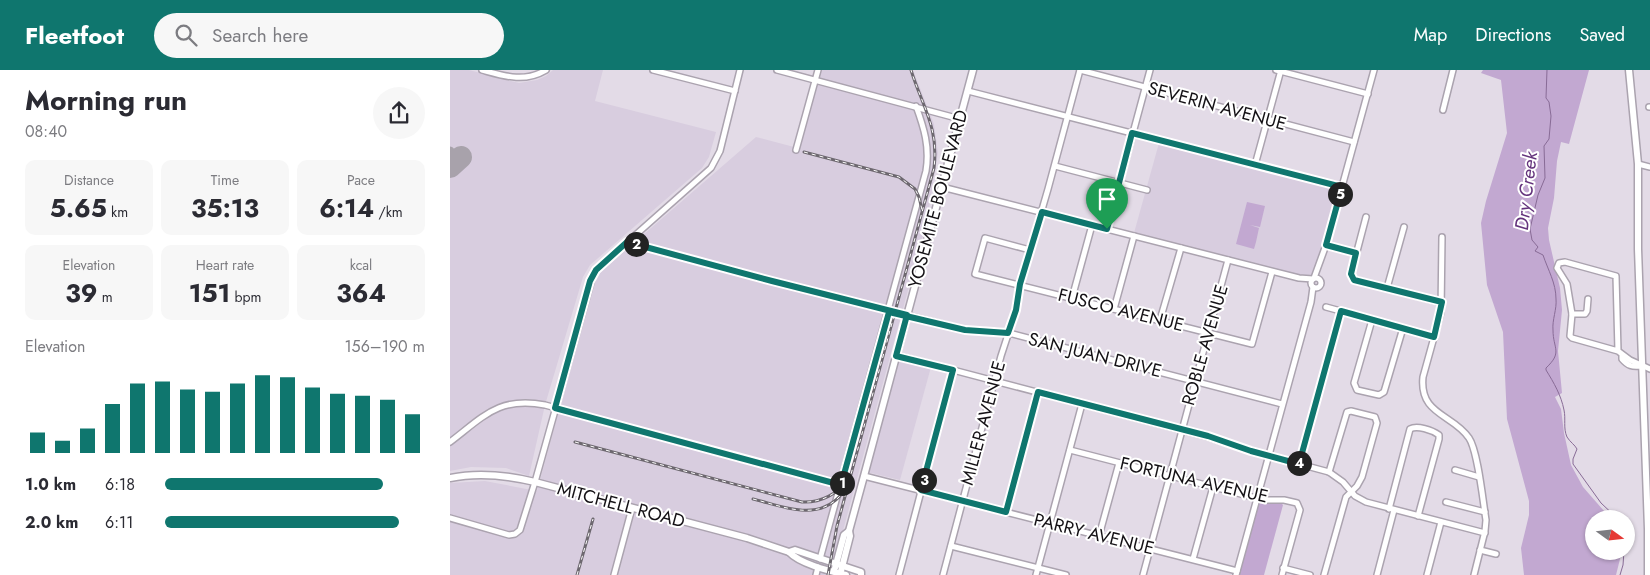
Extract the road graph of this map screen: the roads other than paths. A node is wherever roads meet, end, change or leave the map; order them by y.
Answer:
1 (482, 70) edge
2 (546, 70) edge
3 (653, 70) edge
4 (740, 70) edge
5 (777, 70) edge
6 (818, 70) edge
7 (973, 70) edge
8 (1080, 70) edge
9 (1150, 70) edge
10 (1279, 70) edge
11 (1374, 70) edge
12 (1454, 70) edge
13 (1629, 70) edge
14 (783, 71) edge
15 (815, 81) junction
16 (1145, 87) junction
17 (735, 91) junction
18 (968, 91) junction
19 (1368, 94) junction
20 (916, 106) junction
21 (1443, 110) dead end
22 (1068, 117) junction
23 (960, 119) junction
24 (1268, 119) junction
25 (1132, 133) junction
26 (1354, 142) junction
27 (796, 150) dead end
28 (1638, 164) junction
29 (1255, 165) junction
30 (1054, 166) junction
31 (1650, 167) edge
32 (1119, 183) junction
33 (942, 187) junction
34 (1342, 187) junction
35 (1147, 190) dead end
36 (1042, 212) junction
37 (1366, 217) dead end
38 (1092, 225) junction
39 (1404, 227) dead end
40 (1107, 229) junction
41 (1134, 236) junction
42 (1442, 237) dead end
43 (627, 242) junction
44 (1326, 245) junction
45 (1181, 248) junction
46 (1030, 250) junction
47 (1356, 253) junction
48 (1228, 260) junction
49 (1272, 272) junction
50 (1315, 283) junction
51 (1020, 284) junction
52 (1387, 288) junction
53 (1072, 298) junction
54 (1588, 299) dead end
55 (1442, 302) junction
56 (1326, 307) dead end
57 (1114, 308) junction
58 (1341, 311) junction
59 (889, 312) junction
60 (1572, 314) junction
61 (907, 315) junction
62 (1160, 320) junction
63 (1372, 320) junction
64 (1404, 328) junction
65 (1008, 333) junction
66 (1208, 333) junction
67 (1434, 337) junction
68 (1620, 353) junction
69 (896, 356) junction
70 (1641, 366) junction
71 (1650, 369) edge
72 (953, 370) junction
73 (995, 381) junction
74 (1195, 381) junction
75 (1038, 392) junction
76 (1082, 404) junction
77 (1282, 404) junction
78 (555, 408) junction
79 (1181, 429) junction
80 (450, 442) edge
81 (1070, 450) junction
82 (1268, 455) junction
83 (1119, 463) junction
84 (1299, 464) junction
85 (1454, 470) dead end
86 (1329, 472) junction
87 (1169, 475) junction
88 (864, 476) junction
89 (1478, 476) junction
90 (450, 478) edge
91 (535, 482) junction
92 (841, 485) junction
93 (1213, 487) junction
94 (921, 490) junction
95 (1351, 492) junction
96 (1257, 498) junction
97 (963, 501) junction
98 (1446, 502) dead end
99 (632, 508) junction
100 (1391, 509) junction
101 (1006, 512) junction
102 (1485, 512) junction
103 (1418, 516) junction
104 (450, 518) edge
105 (1440, 522) junction
106 (1050, 523) junction
107 (1485, 534) junction
108 (1099, 536) junction
109 (950, 546) junction
110 (1149, 548) junction
111 (1480, 550) junction
112 (789, 552) junction
113 (1496, 554) dead end
114 (820, 559) junction
115 (1193, 559) junction
116 (818, 567) junction
117 (1038, 568) junction
118 (1284, 568) junction
119 (839, 572) edge
120 (1236, 573) edge
121 (614, 575) edge
122 (816, 575) edge
123 (861, 575) edge
124 (899, 575) edge
125 (943, 575) edge
126 (1036, 575) edge
127 (1066, 575) edge
128 (1142, 575) edge
129 (1282, 575) edge
130 (1310, 575) edge
131 (1324, 575) edge
132 (1377, 575) edge
133 (1427, 575) edge
134 (1474, 575) edge
135 (1648, 575) edge

1 - 2 street
3 - 17 street
4 - 17 street
5 - 14 street
6 - 15 street
7 - 18 main road, YOSEMITE BOULEVARD
8 - 16 street, SEVERIN AVENUE
8 - 22 street, MILLER AVENUE
9 - 16 street
10 - 19 street
10 - 24 street
11 - 19 street
12 - 21 street
13 - 28 main road
14 - 15 street
15 - 20 street
15 - 27 street
16 - 24 street, SEVERIN AVENUE
16 - 25 street
17 - 43 street
18 - 22 street
18 - 23 main road, YOSEMITE BOULEVARD
19 - 26 street
20 - 23 street
20 - 59 street
22 - 25 street
22 - 30 street, MILLER AVENUE
23 - 33 main road, YOSEMITE BOULEVARD
24 - 26 street, SEVERIN AVENUE
24 - 29 street
25 - 29 street
25 - 32 street
26 - 34 street
28 - 31 street
28 - 70 main road
29 - 34 street
30 - 32 street
30 - 36 street, MILLER AVENUE
32 - 35 street
32 - 40 street
33 - 36 street
33 - 61 main road, YOSEMITE BOULEVARD
34 - 44 street
36 - 38 street
36 - 46 street, MILLER AVENUE
37 - 47 street
38 - 40 street
38 - 53 street
39 - 52 street
40 - 41 street
41 - 45 street
41 - 57 street
42 - 55 street
43 - 59 street, SAN JUAN DRIVE
43 - 78 street
44 - 47 street
44 - 50 street
45 - 48 street
45 - 62 street
46 - 51 street, MILLER AVENUE
46 - 51 street, FUSCO AVENUE
47 - 52 street
48 - 49 street
48 - 66 street, ROBLE AVENUE
49 - 50 street
49 - 66 street, FUSCO AVENUE
50 - 77 street
51 - 53 street, FUSCO AVENUE
51 - 65 street, MILLER AVENUE
52 - 55 street
53 - 57 street, FUSCO AVENUE
54 - 60 street
55 - 67 street
56 - 58 street
57 - 62 street, FUSCO AVENUE
58 - 63 street
58 - 84 street
59 - 61 street, SAN JUAN DRIVE
59 - 92 street
60 - 68 street
60 - 68 street
61 - 65 street, SAN JUAN DRIVE
61 - 69 main road, YOSEMITE BOULEVARD
62 - 66 street, FUSCO AVENUE
63 - 64 street
63 - 64 street
64 - 67 street
65 - 73 street, MILLER AVENUE
65 - 74 street, SAN JUAN DRIVE
66 - 74 street, ROBLE AVENUE
67 - 89 street
68 - 70 street
69 - 72 street
69 - 88 main road, YOSEMITE BOULEVARD
70 - 71 street
70 - 135 main road
72 - 73 street
72 - 94 street
73 - 75 street
73 - 97 street, MILLER AVENUE
74 - 77 street, SAN JUAN DRIVE
74 - 79 street, ROBLE AVENUE
75 - 76 street
75 - 101 street
76 - 79 street
76 - 81 street
77 - 82 street
78 - 80 street
78 - 91 street
78 - 92 street
79 - 82 street
79 - 87 street, ROBLE AVENUE
81 - 83 street, FORTUNA AVENUE
81 - 106 street
82 - 84 street
82 - 96 street
83 - 87 street, FORTUNA AVENUE
83 - 108 street
84 - 86 street
85 - 89 street
86 - 95 street
86 - 95 street
87 - 93 street, FORTUNA AVENUE
87 - 110 street, ROBLE AVENUE
88 - 94 street, PARRY AVENUE
88 - 119 main road, YOSEMITE BOULEVARD
89 - 102 street
90 - 91 main road, MITCHELL ROAD
91 - 99 main road, MITCHELL ROAD
91 - 104 street
92 - 114 street
93 - 96 street, FORTUNA AVENUE
93 - 115 street
94 - 97 street, PARRY AVENUE
94 - 124 street
95 - 100 street
95 - 131 street
96 - 118 street, FORTUNA AVENUE
96 - 120 street
97 - 101 street, PARRY AVENUE
97 - 109 street, MILLER AVENUE
98 - 102 street
99 - 112 main road, MITCHELL ROAD
99 - 121 street
100 - 103 street
100 - 103 street
100 - 132 street
101 - 106 street, PARRY AVENUE
102 - 107 street
103 - 105 street
105 - 107 street
105 - 133 street
106 - 108 street, PARRY AVENUE
106 - 117 street
107 - 111 street
108 - 110 street, PARRY AVENUE
109 - 117 street
109 - 125 street, MILLER AVENUE
110 - 115 street, PARRY AVENUE
110 - 128 street, ROBLE AVENUE
111 - 113 street
111 - 134 street
112 - 114 main road, MITCHELL ROAD
112 - 116 main road, MITCHELL ROAD
114 - 119 main road, MITCHELL ROAD
115 - 120 street, PARRY AVENUE
116 - 119 main road, MITCHELL ROAD
116 - 122 street
117 - 126 street
117 - 127 street
118 - 129 street
118 - 130 street
119 - 123 main road

